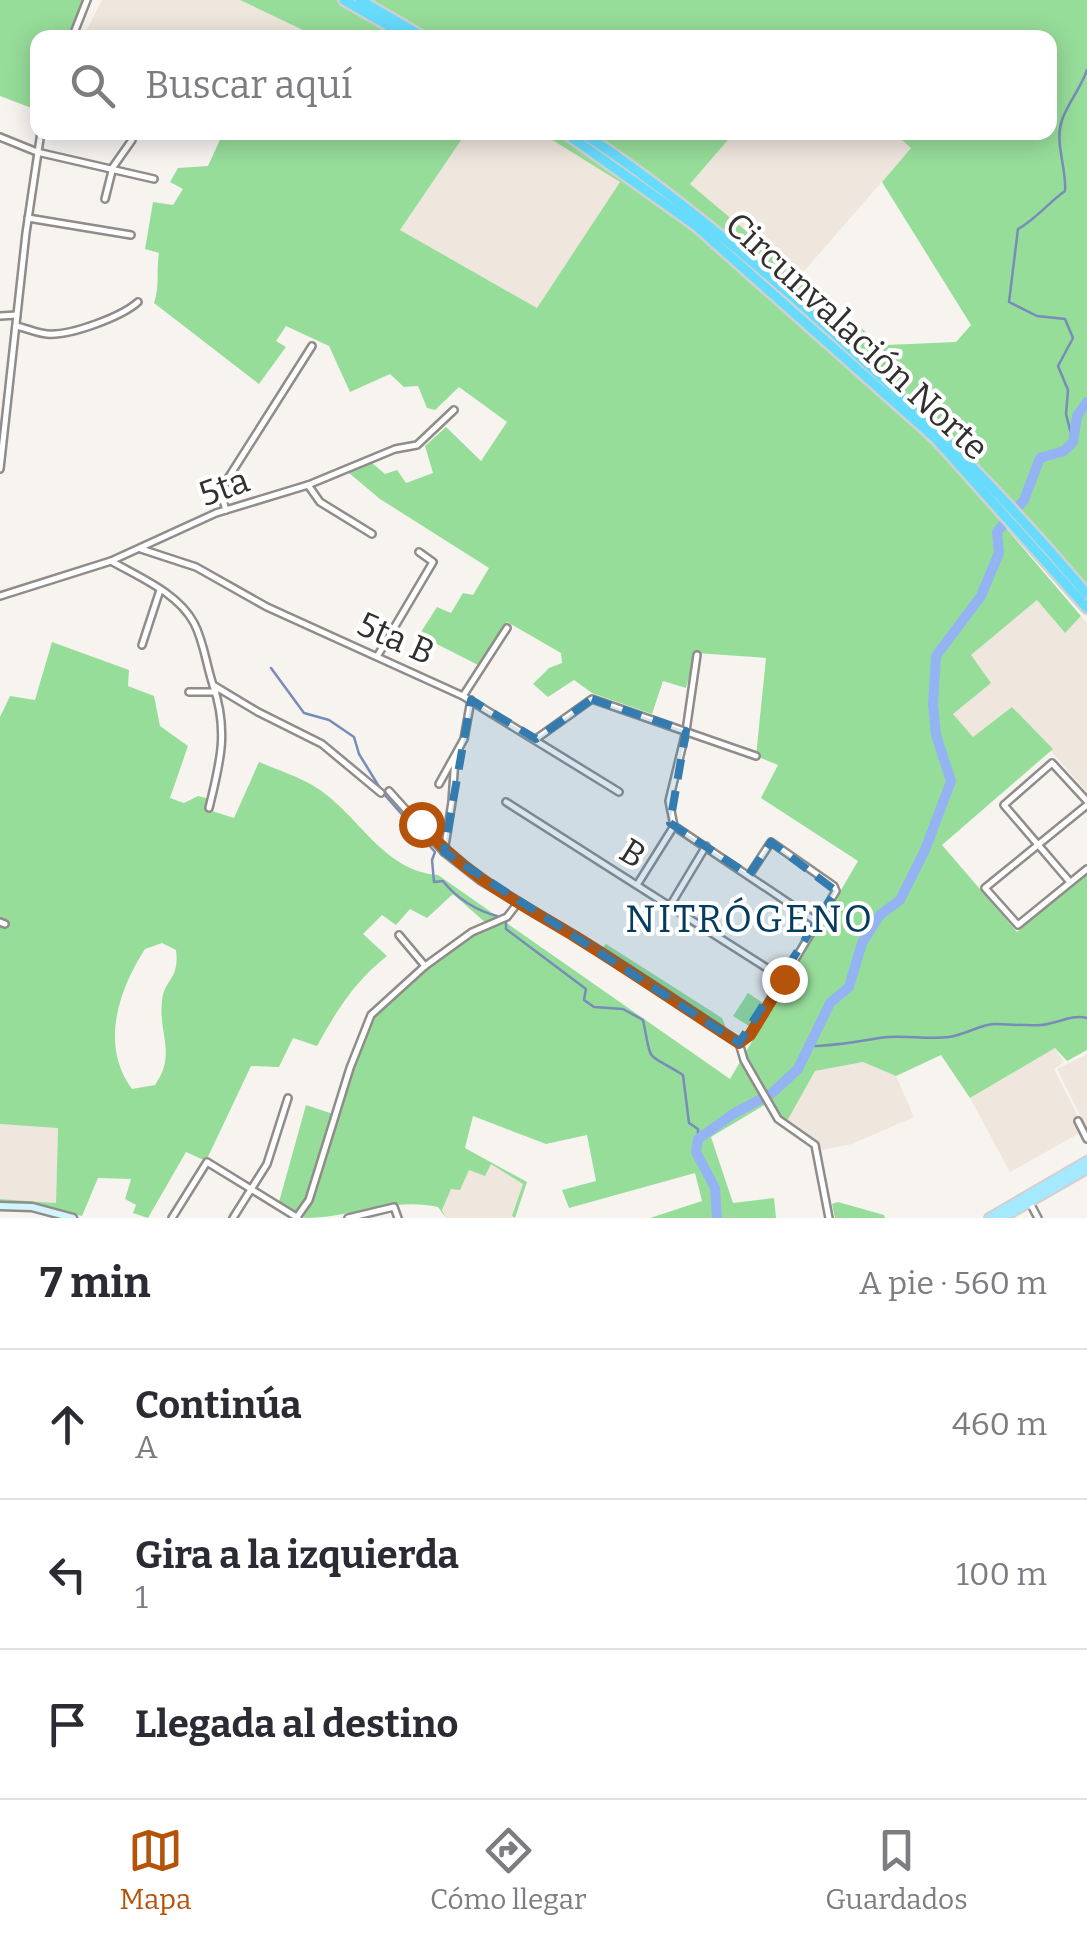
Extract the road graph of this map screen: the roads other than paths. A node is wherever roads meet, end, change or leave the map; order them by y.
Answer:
1 (87, 0) edge
2 (344, 0) edge
3 (360, 0) edge
4 (76, 30) edge
5 (396, 30) edge
6 (411, 30) edge
7 (2, 138) edge
8 (39, 140) edge
9 (132, 140) dead end
10 (575, 140) edge
11 (592, 140) edge
12 (0, 151) edge
13 (36, 152) junction
14 (113, 167) junction
15 (154, 180) dead end
16 (106, 199) dead end
17 (28, 218) junction
18 (131, 235) dead end
19 (138, 302) dead end
20 (17, 315) junction
21 (0, 316) edge
22 (16, 326) junction
23 (312, 346) dead end
24 (454, 410) dead end
25 (0, 469) edge
26 (308, 485) junction
27 (998, 500) junction
28 (226, 510) junction
29 (1021, 526) junction
30 (372, 534) dead end
31 (142, 548) junction
32 (420, 552) dead end
33 (111, 560) junction
34 (160, 590) junction
35 (1087, 594) edge
36 (0, 596) edge
37 (1087, 608) edge
38 (507, 628) dead end
39 (142, 645) dead end
40 (698, 655) dead end
41 (378, 656) junction
42 (214, 688) junction
43 (189, 692) dead end
44 (463, 696) junction
45 (471, 700) junction
46 (686, 731) junction
47 (536, 739) junction
48 (756, 756) dead end
49 (455, 757) junction
50 (439, 784) dead end
51 (389, 790) dead end
52 (619, 792) dead end
53 (381, 794) dead end
54 (506, 802) dead end
55 (1087, 803) edge
56 (209, 808) dead end
57 (674, 826) junction
58 (706, 846) junction
59 (1039, 846) junction
60 (444, 852) junction
61 (1087, 869) edge
62 (750, 875) junction
63 (1070, 882) junction
64 (638, 885) junction
65 (518, 903) junction
66 (670, 906) junction
67 (817, 922) junction
68 (399, 935) dead end
69 (425, 966) junction
70 (784, 979) junction
71 (739, 1043) junction
72 (288, 1098) dead end
73 (1078, 1121) dead end
74 (1087, 1140) edge
75 (1087, 1161) edge
76 (1087, 1169) edge
77 (254, 1190) junction
78 (1028, 1200) junction
79 (0, 1206) edge
80 (294, 1217) edge
81 (73, 1218) edge
82 (172, 1218) edge
83 (233, 1218) edge
84 (348, 1218) edge
85 (398, 1218) edge
86 (829, 1218) edge
87 (988, 1218) edge
88 (1002, 1218) edge
89 (1038, 1218) edge

1 - 4 street
2 - 5 highway
3 - 6 highway
7 - 12 street
7 - 13 street
8 - 13 street
9 - 14 street
10 - 27 highway, Circunvalación Norte
11 - 27 highway, Circunvalación Norte
13 - 14 street
13 - 17 street
14 - 15 street
14 - 16 street
17 - 18 street
17 - 20 street
19 - 22 street
20 - 21 street
20 - 22 street
22 - 25 street
23 - 28 street
24 - 26 street, 5ta
26 - 28 street, 5ta
26 - 30 street
27 - 29 highway, Circunvalación Norte
28 - 31 street, 5ta
29 - 35 highway, Circunvalación Norte
29 - 37 highway, Circunvalación Norte
31 - 33 street, 5ta
31 - 41 street, 5ta B
32 - 41 street
33 - 34 street
33 - 36 street, 5ta
34 - 39 street
34 - 42 street
38 - 44 street
40 - 46 street
41 - 44 street, 5ta B
42 - 43 street
42 - 53 street
42 - 56 street
44 - 45 street, 5ta B
45 - 47 street, 5ta B
45 - 49 street
46 - 47 street
46 - 48 street
46 - 57 street
47 - 52 street, 5ta B
49 - 50 street
49 - 60 street
51 - 60 street
54 - 64 street, B
55 - 59 street
55 - 59 street
57 - 58 street
57 - 64 street
58 - 62 street
58 - 66 street
59 - 63 street
59 - 63 street
60 - 65 street
61 - 63 street
62 - 67 street
62 - 67 street
64 - 66 street, B
65 - 69 street
65 - 71 street
66 - 70 street, B
67 - 70 street
68 - 69 street
69 - 80 street
70 - 71 street
71 - 86 street
72 - 77 street
73 - 74 street
75 - 78 main road
76 - 78 main road
77 - 80 street
77 - 82 street
77 - 83 street
78 - 87 main road
78 - 88 main road
78 - 89 street
79 - 81 street
84 - 85 street

